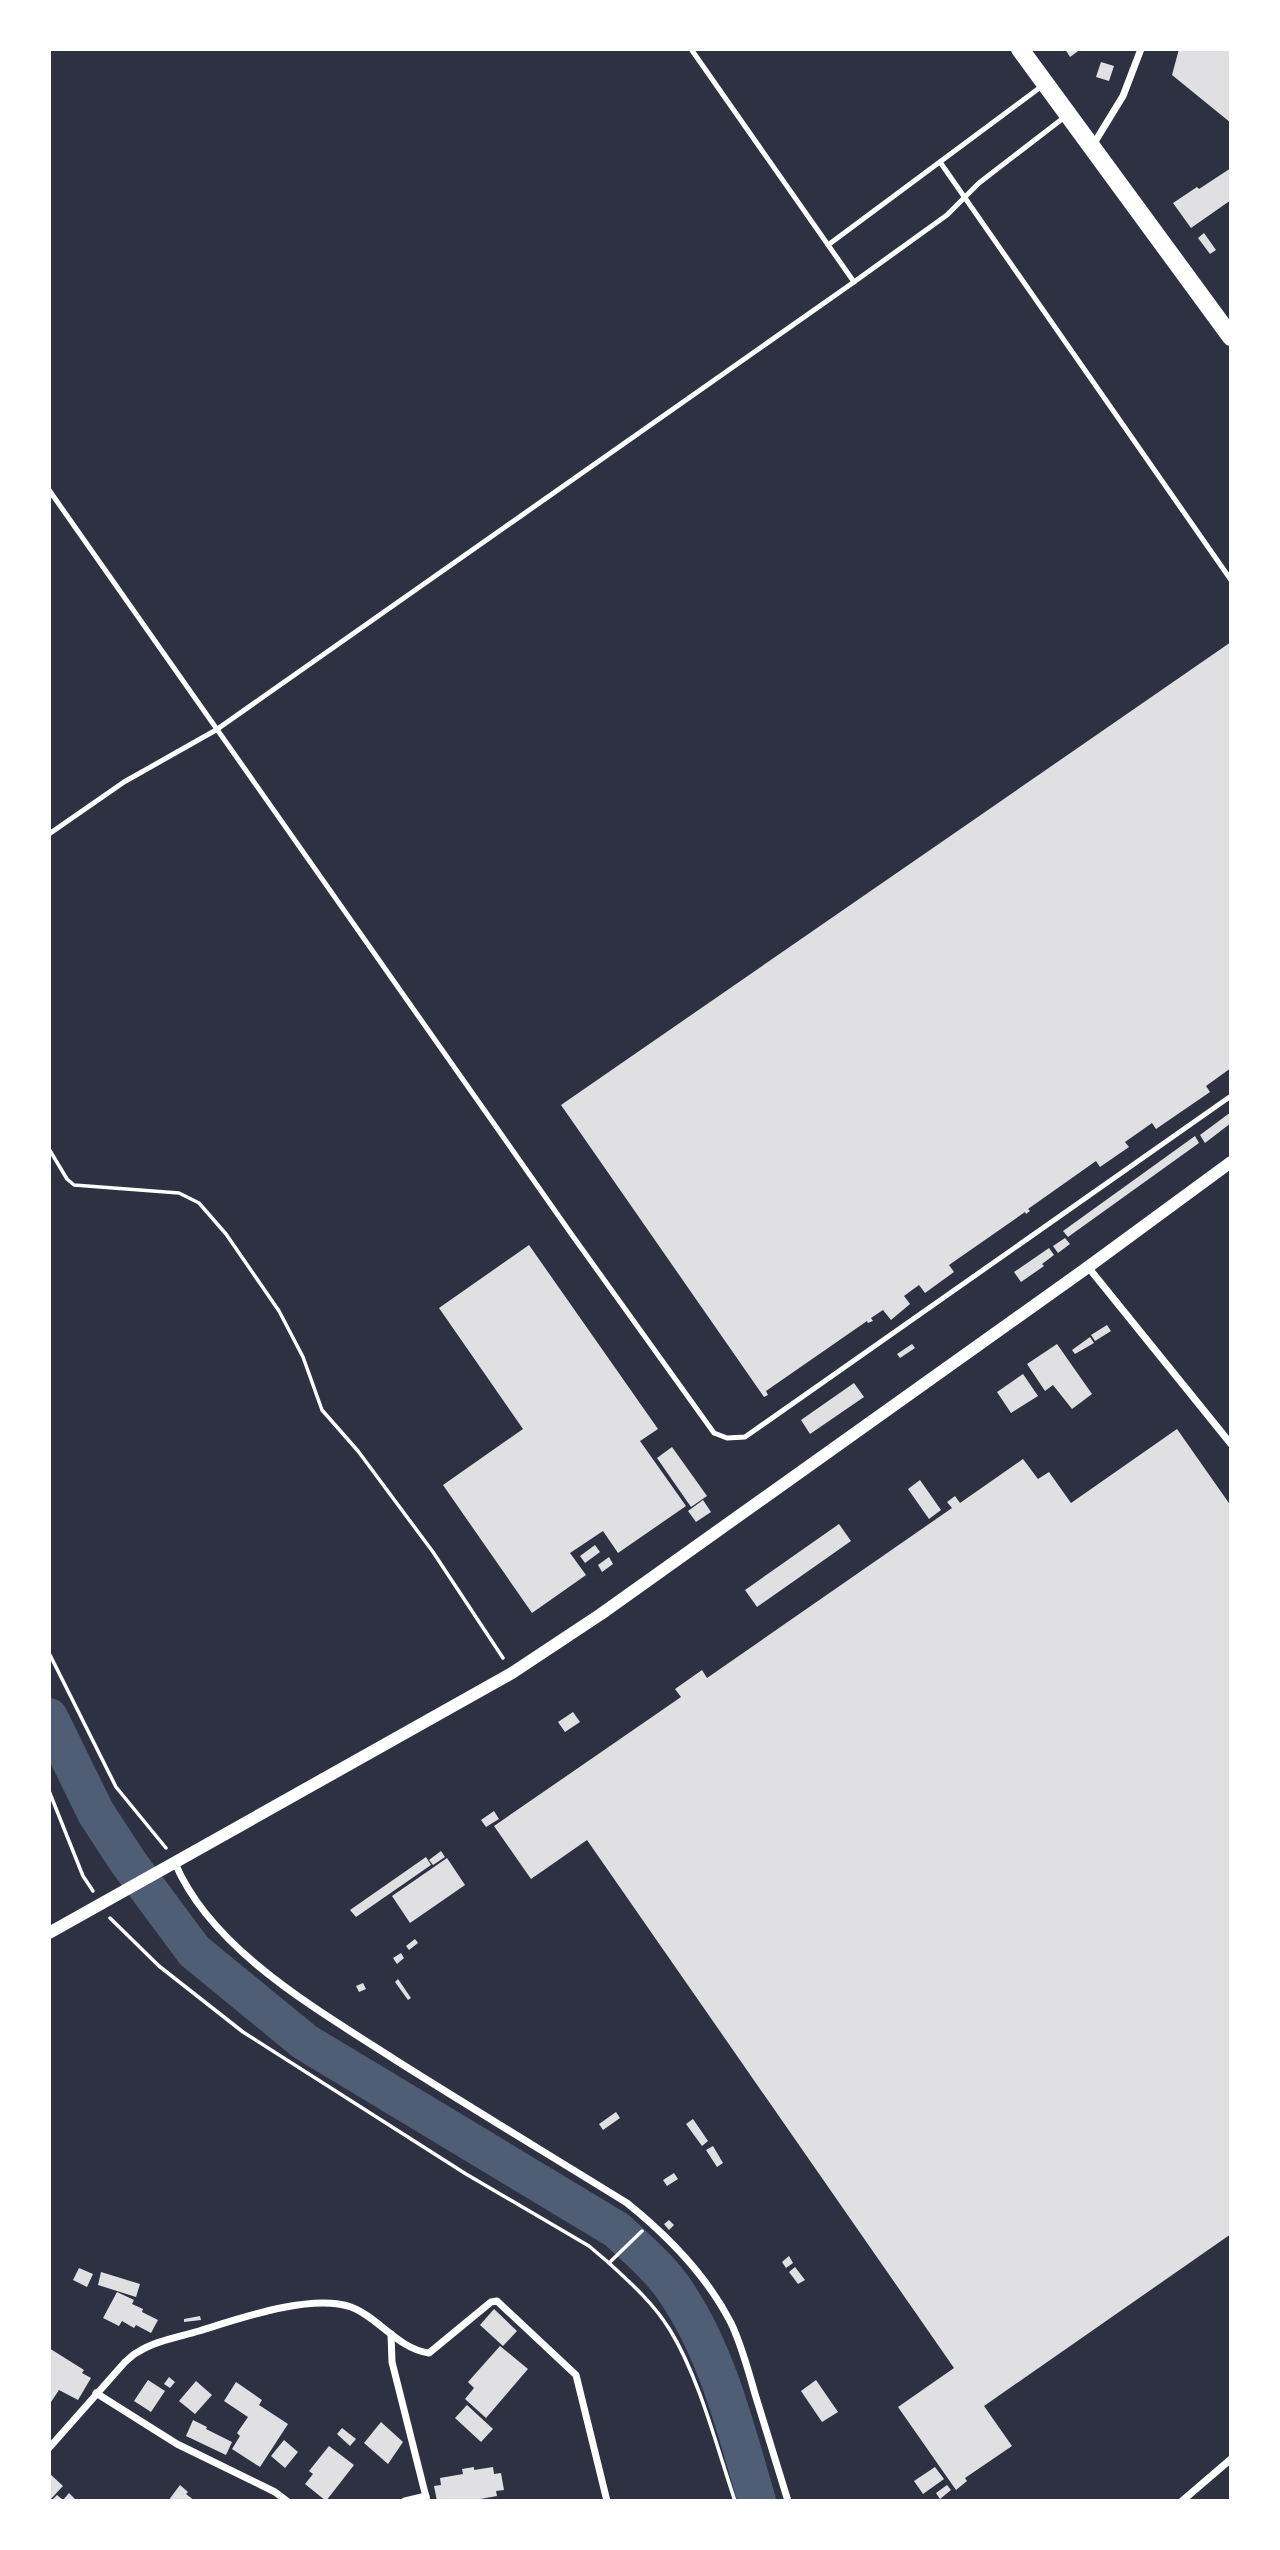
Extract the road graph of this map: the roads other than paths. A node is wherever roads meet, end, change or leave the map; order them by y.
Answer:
1 (691, 49) edge
2 (1020, 49) edge
3 (1141, 49) edge
4 (1045, 83) junction
5 (1068, 114) junction
6 (1091, 146) junction
7 (940, 162) junction
8 (964, 198) junction
9 (828, 245) junction
10 (854, 282) junction
11 (1231, 337) edge
12 (49, 490) edge
13 (1231, 580) edge
14 (216, 730) junction
15 (49, 834) edge
16 (1231, 1096) edge
17 (1231, 1162) edge
18 (1088, 1267) junction
19 (1231, 1444) edge
20 (175, 1863) junction
21 (49, 1933) edge
22 (391, 2334) junction
23 (96, 2393) junction
24 (49, 2448) edge
25 (1231, 2459) edge
26 (426, 2498) edge
27 (286, 2501) edge
28 (405, 2501) edge
29 (607, 2501) edge
30 (788, 2501) edge
31 (1182, 2501) edge

1 - 9 lane
2 - 4 main road
3 - 6 street
4 - 5 main road
4 - 7 lane
5 - 6 main road
5 - 8 lane
6 - 11 main road
7 - 8 lane
7 - 9 lane
8 - 10 lane
8 - 13 lane
9 - 10 lane
10 - 14 lane
12 - 14 lane
14 - 15 lane
14 - 16 lane
17 - 18 street
18 - 19 street
18 - 20 street
20 - 21 street
20 - 30 street
22 - 23 street
22 - 26 street
22 - 29 street
23 - 24 street
23 - 27 street
25 - 31 street
26 - 28 street

